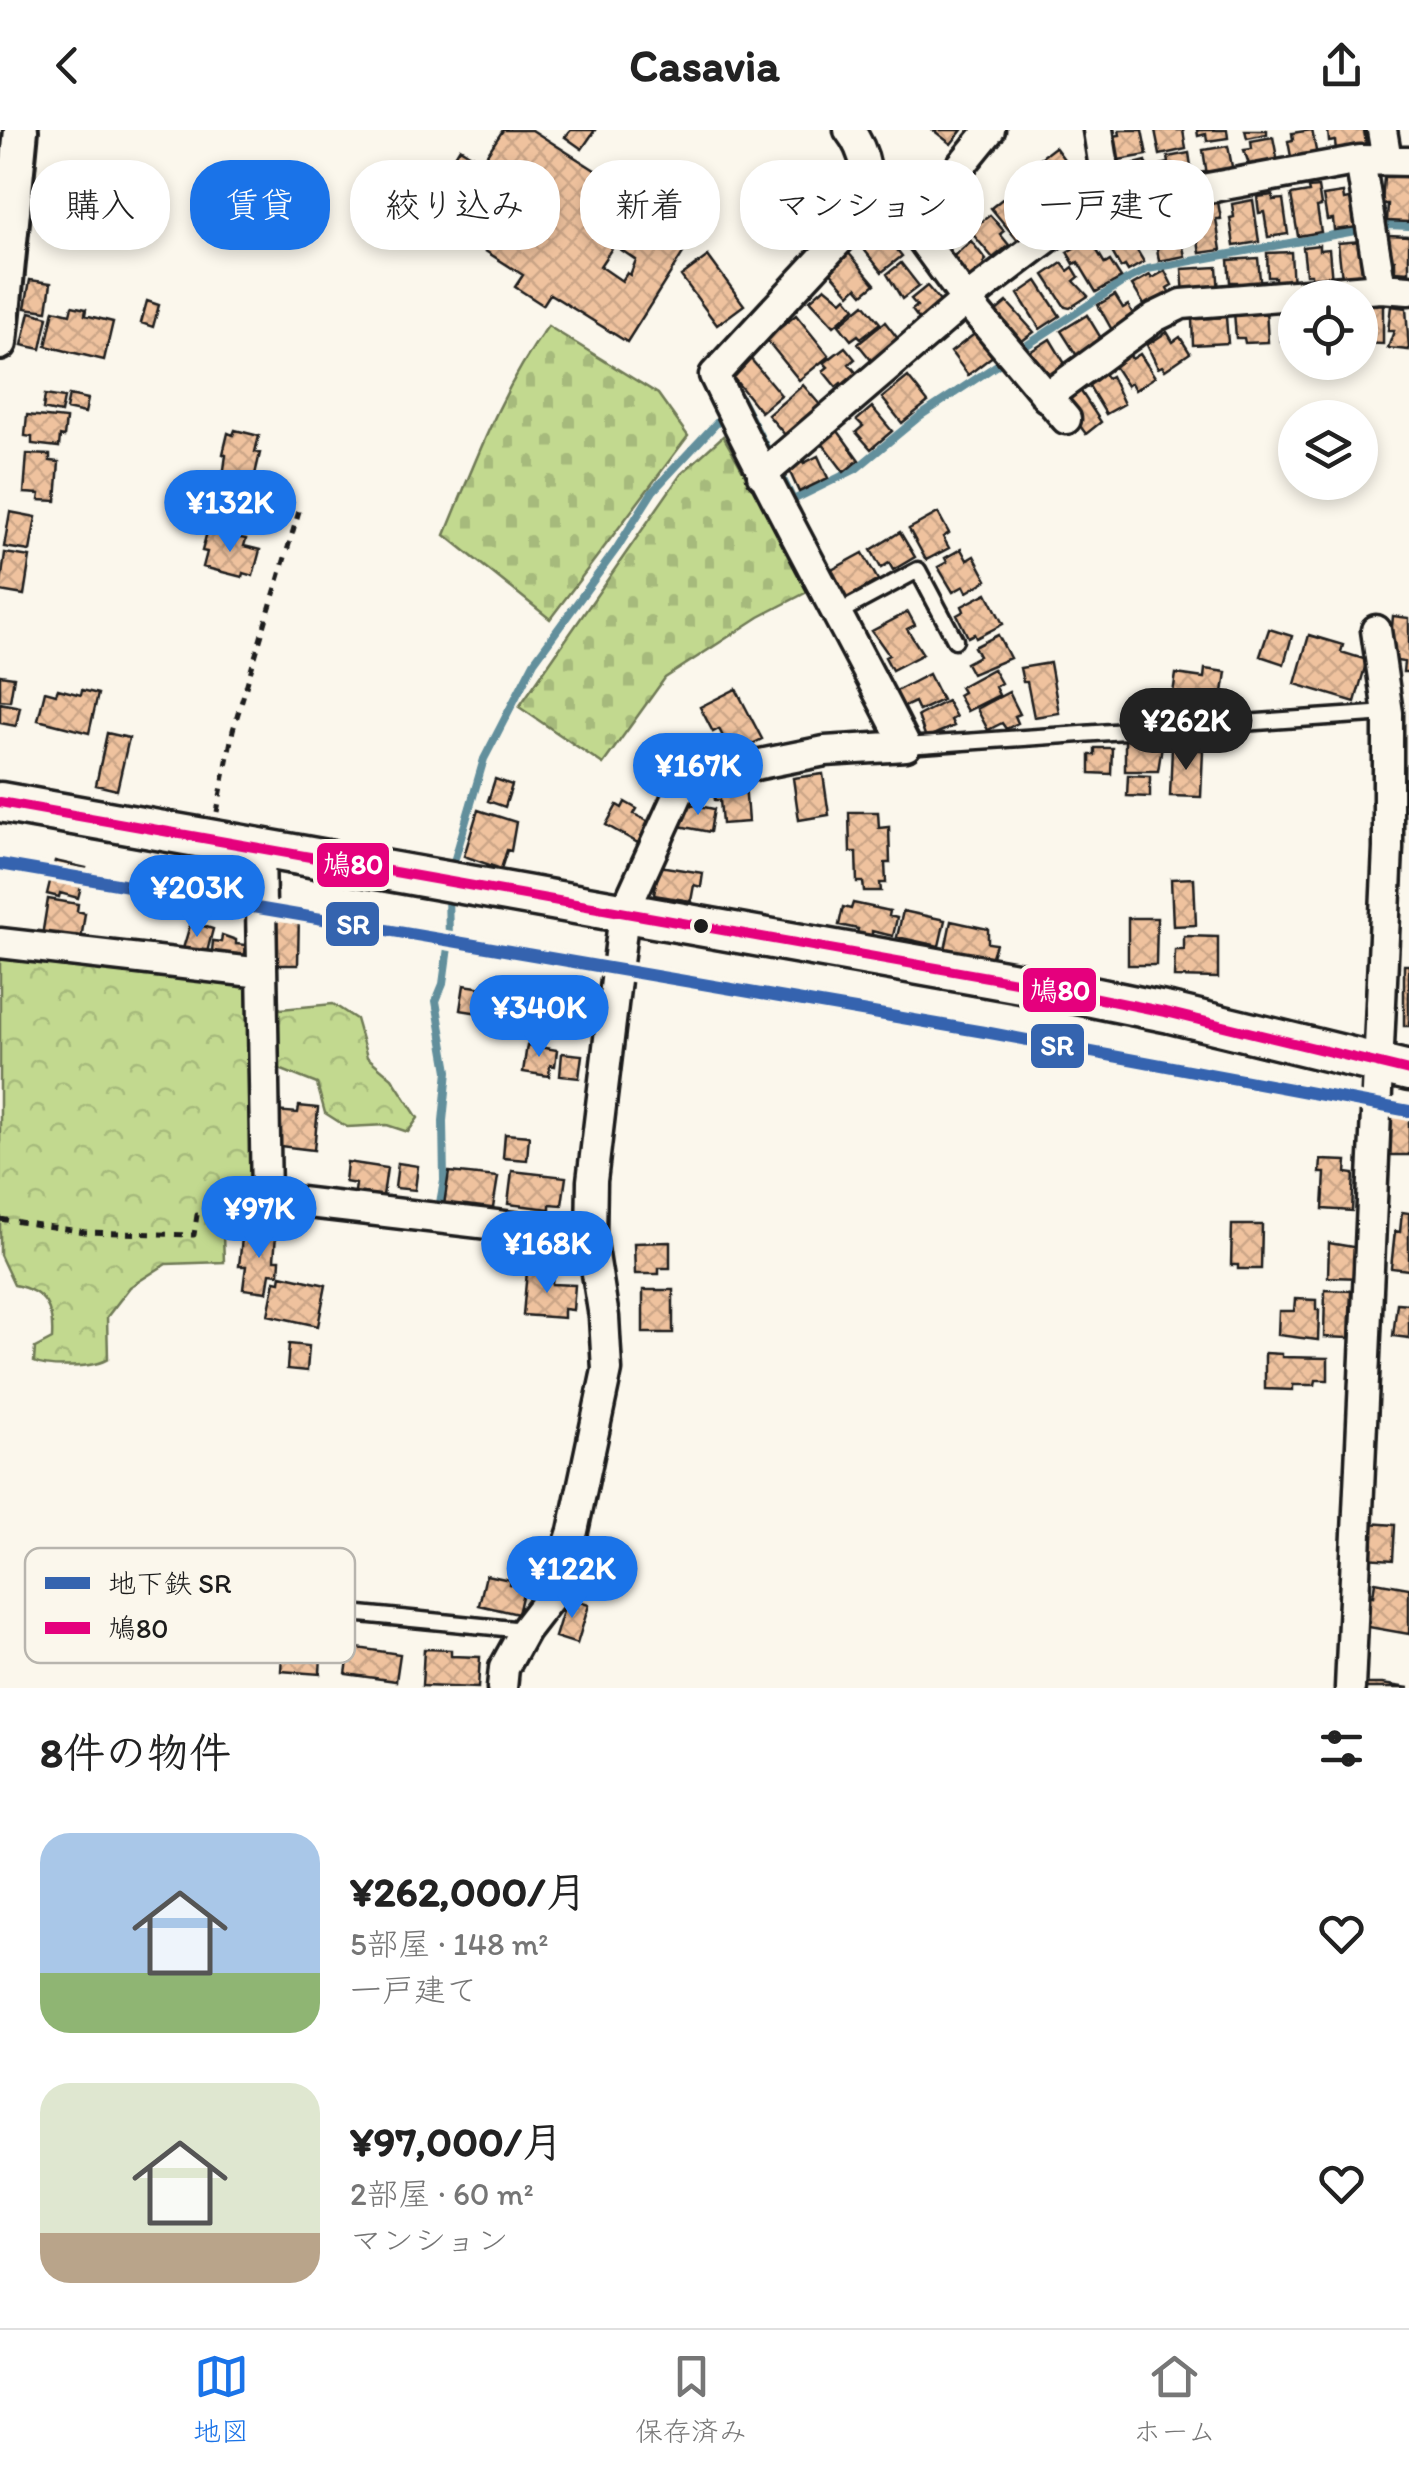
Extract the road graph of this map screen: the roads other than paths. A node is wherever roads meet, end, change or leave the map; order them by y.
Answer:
1 (21, 130) edge
2 (849, 130) edge
3 (990, 130) edge
4 (1098, 130) edge
5 (1382, 130) edge
6 (865, 160) edge
7 (966, 160) edge
8 (1103, 160) edge
9 (1385, 160) edge
10 (1214, 189) edge
11 (829, 250) edge
12 (930, 250) edge
13 (1032, 250) edge
14 (1395, 289) edge
15 (966, 300) junction
16 (0, 343) edge
17 (1046, 397) junction
18 (1066, 419) dead end
19 (762, 475) junction
20 (838, 613) junction
21 (1376, 630) dead end
22 (955, 640) dead end
23 (1388, 712) junction
24 (906, 746) junction
25 (0, 802) edge
26 (260, 848) junction
27 (624, 913) junction
28 (0, 943) edge
29 (262, 973) junction
30 (1393, 1067) edge
31 (590, 1236) junction
32 (355, 1613) edge
33 (525, 1630) junction
34 (502, 1688) edge
35 (1350, 1688) edge

1 - 16 street
2 - 6 street
3 - 7 street
4 - 8 street
5 - 9 street
9 - 10 street
9 - 14 street
11 - 19 street
12 - 15 street
13 - 15 street
14 - 17 street
15 - 17 street
15 - 19 street
17 - 18 street
19 - 20 street
20 - 22 lane
20 - 24 street
21 - 23 street
23 - 24 lane
23 - 30 street
24 - 27 street
25 - 26 main road
26 - 27 main road
26 - 29 street
27 - 30 main road
27 - 31 street
28 - 29 street
29 - 31 street
30 - 35 street
31 - 33 street
32 - 33 lane
33 - 34 street

